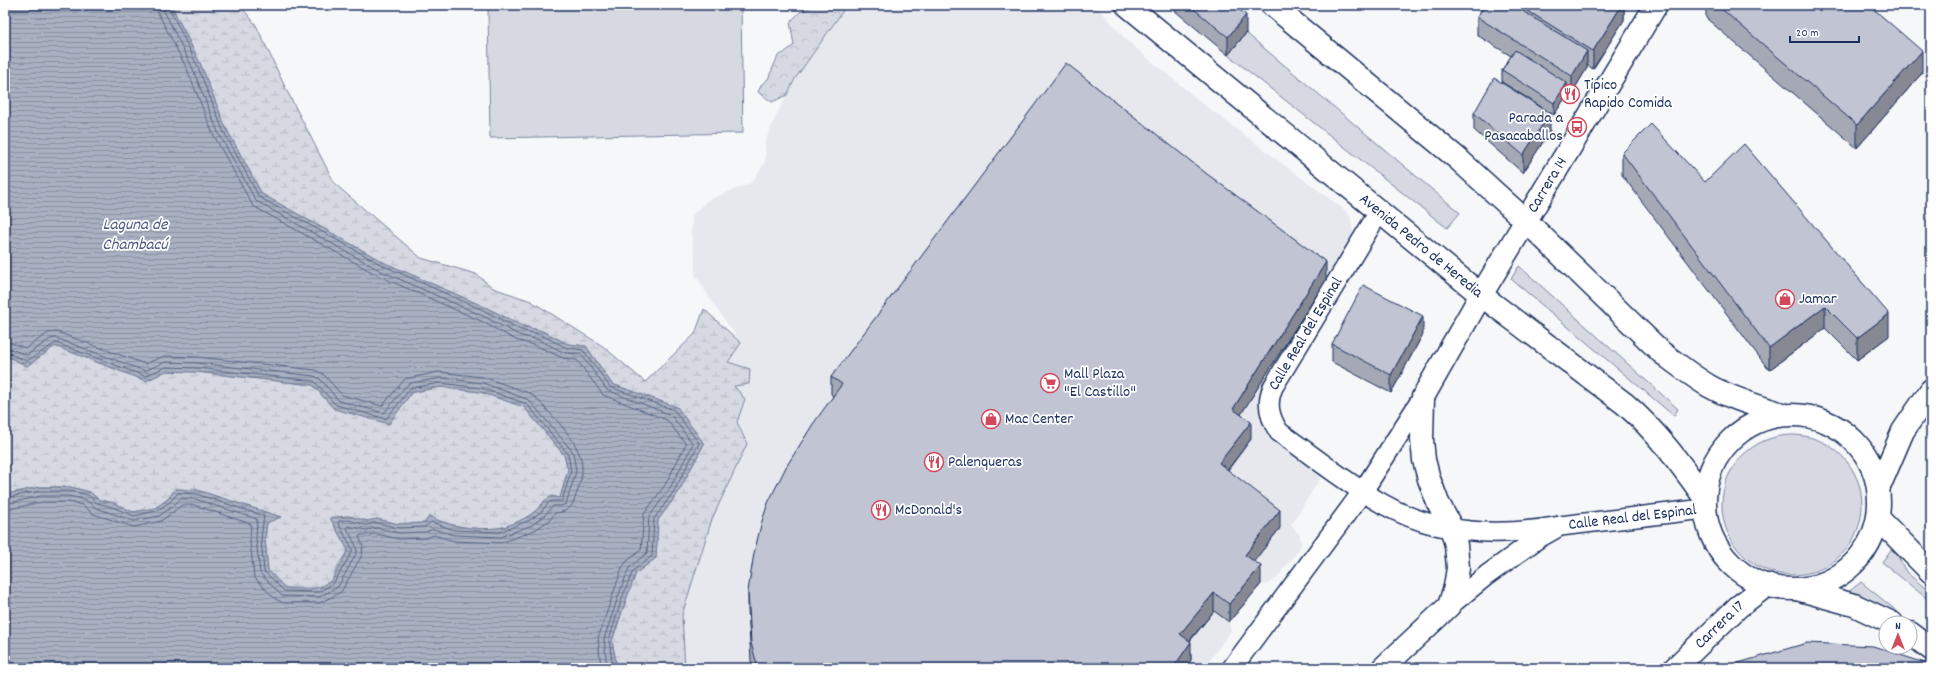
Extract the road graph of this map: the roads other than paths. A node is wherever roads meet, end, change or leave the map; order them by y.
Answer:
1 (1127, 5) edge
2 (1272, 5) edge
3 (1656, 5) edge
4 (1380, 212) junction
5 (1526, 221) junction
6 (1481, 295) junction
7 (1931, 390) edge
8 (1423, 398) junction
9 (1782, 414) junction
10 (1879, 487) junction
11 (1363, 491) junction
12 (1704, 503) junction
13 (1879, 519) junction
14 (1560, 526) junction
15 (1451, 527) junction
16 (1931, 572) edge
17 (1767, 585) junction
18 (1797, 589) junction
19 (1449, 606) junction
20 (1878, 616) edge
21 (1918, 640) edge
22 (1931, 649) edge
23 (1232, 668) edge
24 (1383, 668) edge
25 (1675, 668) edge

1 - 4 main road, Avenida Pedro de Heredia
2 - 5 main road
3 - 5 main road, Carrera 14
4 - 6 main road, Avenida Pedro de Heredia
4 - 11 street, Calle Real del Espinal
5 - 6 main road, Calle Real del Espinal
5 - 9 main road
6 - 8 main road, Calle Real del Espinal
6 - 12 main road, Avenida Pedro de Heredia
7 - 10 main road
8 - 11 street, Calle Real del Espinal
8 - 15 main road, Calle Real del Espinal
9 - 10 main road
9 - 12 main road
10 - 13 main road
11 - 15 street, Calle Real del Espinal
11 - 23 street, Calle Real del Espinal
12 - 14 street, Calle Real del Espinal
12 - 17 main road
13 - 16 main road
13 - 18 main road
14 - 15 street, Calle Real del Espinal
14 - 19 street, Calle Real del Espinal
15 - 19 main road, Calle Real del Espinal
17 - 18 main road
17 - 25 main road, Carrera 17
18 - 20 main road
19 - 24 main road, Calle Real del Espinal
21 - 22 main road

